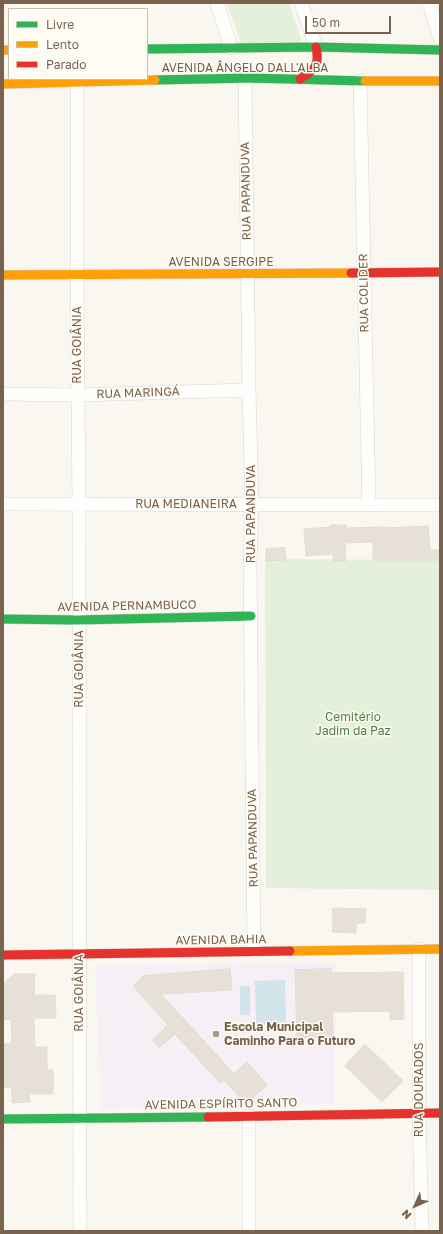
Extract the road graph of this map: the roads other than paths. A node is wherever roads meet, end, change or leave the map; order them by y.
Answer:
1 (217, 3) edge
2 (301, 3) edge
3 (429, 3) edge
4 (440, 38) edge
5 (316, 47) junction
6 (231, 48) junction
7 (148, 49) edge
8 (440, 50) edge
9 (245, 78) junction
10 (300, 79) junction
11 (360, 81) junction
12 (440, 82) edge
13 (77, 83) junction
14 (3, 84) edge
15 (364, 272) junction
16 (440, 272) edge
17 (247, 274) junction
18 (3, 275) edge
19 (77, 275) junction
20 (249, 390) junction
21 (3, 394) edge
22 (78, 395) junction
23 (3, 504) edge
24 (252, 504) junction
25 (79, 505) junction
26 (369, 505) junction
27 (440, 505) edge
28 (251, 616) junction
29 (3, 619) edge
30 (78, 620) junction
31 (419, 949) junction
32 (440, 949) edge
33 (254, 951) junction
34 (3, 955) edge
35 (79, 955) junction
36 (419, 1113) junction
37 (440, 1113) edge
38 (248, 1116) junction
39 (3, 1119) edge
40 (80, 1120) junction
41 (80, 1231) edge
42 (249, 1231) edge
43 (422, 1231) edge

1 - 6 street
2 - 5 street
3 - 4 street
5 - 6 street, AVENIDA ÂNGELO DALL'ALBA
5 - 8 street, AVENIDA ÂNGELO DALL'ALBA
5 - 10 street
6 - 7 street, AVENIDA ÂNGELO DALL'ALBA
9 - 10 street, AVENIDA ÂNGELO DALL'ALBA
9 - 13 street, AVENIDA ÂNGELO DALL'ALBA
9 - 17 street, RUA PAPANDUVA
10 - 11 street, AVENIDA ÂNGELO DALL'ALBA
11 - 12 street, AVENIDA ÂNGELO DALL'ALBA
11 - 15 street, RUA COLIDER
13 - 14 street, AVENIDA ÂNGELO DALL'ALBA
13 - 19 street, RUA GOIÂNIA
15 - 16 street, AVENIDA SERGIPE
15 - 17 street, AVENIDA SERGIPE
15 - 26 street, RUA COLIDER
17 - 19 street, AVENIDA SERGIPE
17 - 20 street, RUA PAPANDUVA
18 - 19 street, AVENIDA SERGIPE
19 - 22 street, RUA GOIÂNIA
20 - 22 street, RUA MARINGÁ
20 - 24 street, RUA PAPANDUVA
21 - 22 street, RUA MARINGÁ
22 - 25 street, RUA GOIÂNIA
23 - 25 street, RUA MEDIANEIRA
24 - 25 street, RUA MEDIANEIRA
24 - 26 street, RUA MEDIANEIRA
24 - 28 street, RUA PAPANDUVA
25 - 30 street, RUA GOIÂNIA
26 - 27 street, RUA MEDIANEIRA
28 - 30 street, AVENIDA PERNAMBUCO
28 - 33 street, RUA PAPANDUVA
29 - 30 street, AVENIDA PERNAMBUCO
30 - 35 street, RUA GOIÂNIA
31 - 32 street, AVENIDA BAHIA
31 - 33 street, AVENIDA BAHIA
31 - 36 street, RUA DOURADOS
33 - 35 street, AVENIDA BAHIA
34 - 35 street, AVENIDA BAHIA
35 - 40 street, RUA GOIÂNIA
36 - 37 street, AVENIDA ESPÍRITO SANTO
36 - 38 street, AVENIDA ESPÍRITO SANTO
36 - 43 street, RUA DOURADOS
38 - 40 street, AVENIDA ESPÍRITO SANTO
38 - 42 street
39 - 40 street, AVENIDA ESPÍRITO SANTO
40 - 41 street, RUA GOIÂNIA

